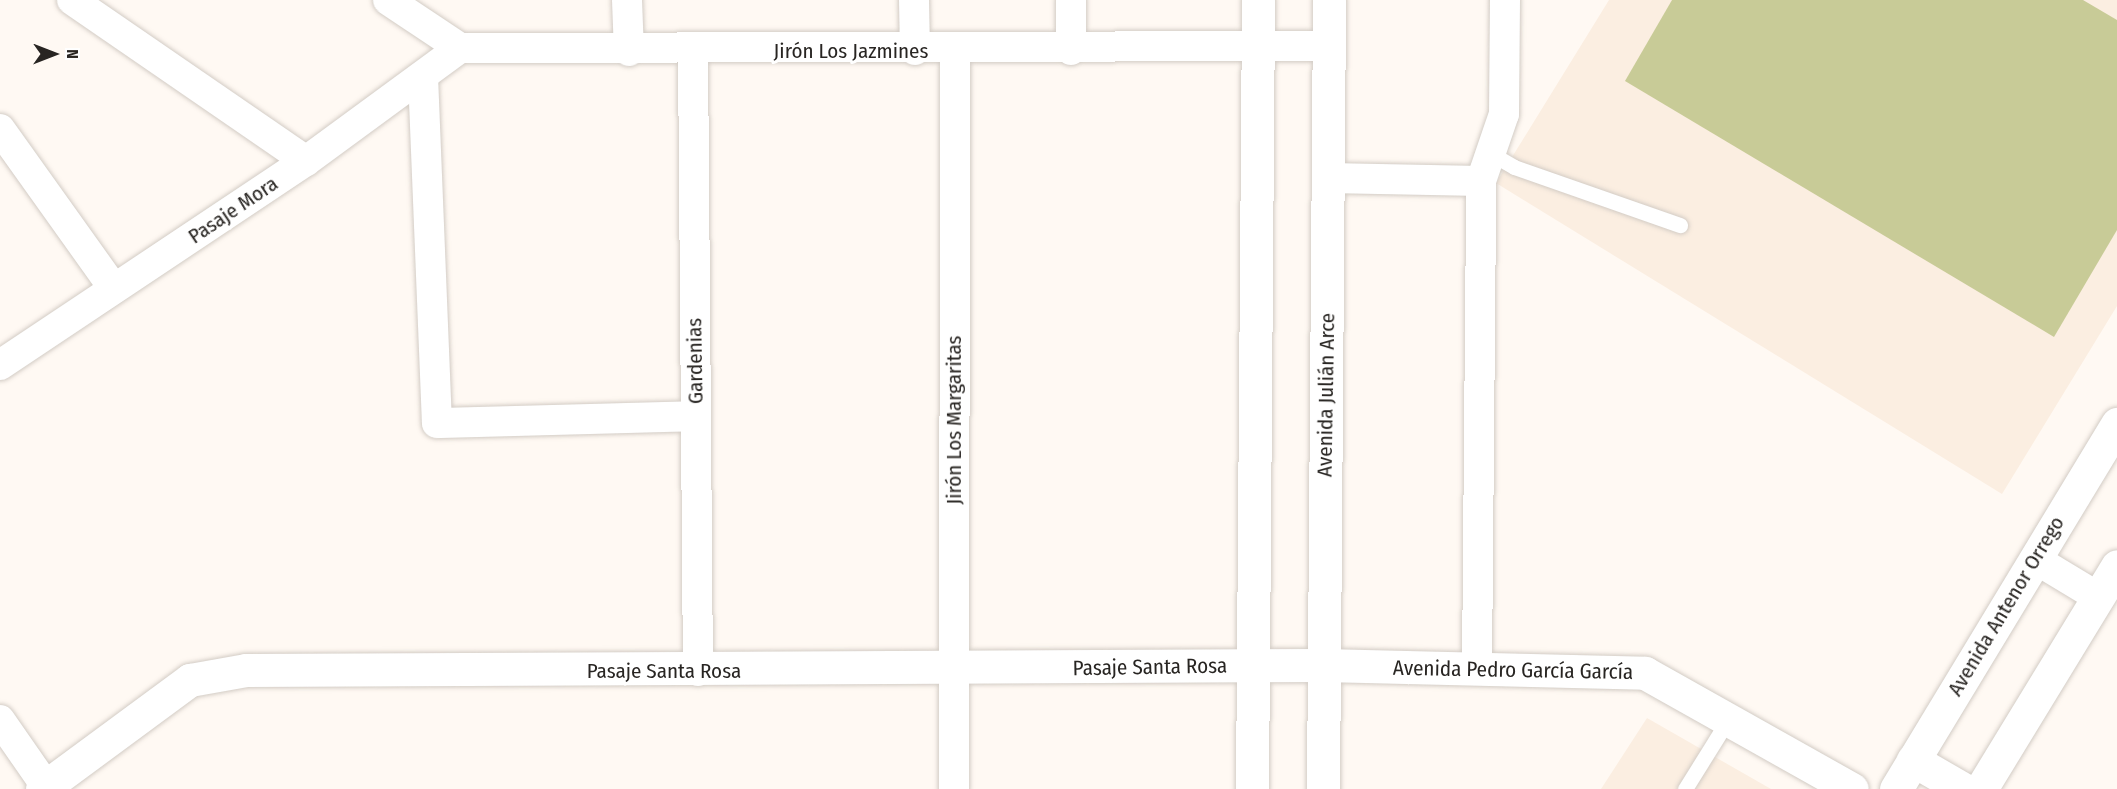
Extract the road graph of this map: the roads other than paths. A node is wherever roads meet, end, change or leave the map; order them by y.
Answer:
1 (72, 0) edge
2 (388, 0) edge
3 (627, 0) edge
4 (914, 0) edge
5 (1071, 0) edge
6 (1258, 0) edge
7 (1329, 0) edge
8 (1505, 0) edge
9 (1329, 46) junction
10 (460, 48) junction
11 (915, 50) junction
12 (1071, 50) junction
13 (1258, 50) junction
14 (628, 51) junction
15 (955, 51) junction
16 (693, 52) junction
17 (423, 76) junction
18 (0, 129) edge
19 (306, 161) junction
20 (1486, 167) junction
21 (1328, 178) junction
22 (1680, 225) dead end
23 (114, 289) junction
24 (0, 365) edge
25 (696, 417) junction
26 (2117, 423) edge
27 (2035, 559) junction
28 (2117, 566) edge
29 (2098, 597) junction
30 (1323, 665) junction
31 (1254, 666) junction
32 (954, 669) junction
33 (1477, 669) junction
34 (698, 671) junction
35 (0, 720) edge
36 (1728, 720) junction
37 (1913, 760) junction
38 (45, 788) edge
39 (954, 789) edge
40 (1252, 789) edge
41 (1323, 789) edge
42 (1685, 789) edge
43 (1852, 789) edge
44 (1896, 789) edge
45 (1963, 789) edge
46 (1981, 789) edge

1 - 19 street
2 - 10 street
3 - 14 street
4 - 11 street
5 - 12 street
6 - 13 street
7 - 9 street, Avenida Julián Arce
8 - 20 street
9 - 13 street, Jirón Los Jazmines
9 - 21 street, Avenida Julián Arce
10 - 14 street, Jirón Los Jazmines
10 - 17 street, Pasaje Mora
11 - 15 street, Jirón Los Jazmines
11 - 16 street, Jirón Los Jazmines
12 - 13 street, Jirón Los Jazmines
12 - 15 street, Jirón Los Jazmines
13 - 31 street
14 - 16 street, Jirón Los Jazmines
15 - 32 street, Jirón Los Margaritas
16 - 25 street, Gardenias
17 - 19 street, Pasaje Mora
17 - 25 street
18 - 23 street
19 - 23 street, Pasaje Mora
20 - 21 street
20 - 22 lane
20 - 33 street
21 - 30 street, Avenida Julián Arce
23 - 24 street, Pasaje Mora
25 - 34 street, Gardenias
26 - 27 street, Avenida Antenor Orrego
27 - 29 street
27 - 37 street, Avenida Antenor Orrego
28 - 29 street
29 - 46 street
30 - 31 street, Pasaje Santa Rosa
30 - 33 street, Avenida Pedro García García
30 - 41 street, Avenida Julián Arce
31 - 32 street, Pasaje Santa Rosa
31 - 40 street
32 - 34 street, Pasaje Santa Rosa
32 - 39 street, Jirón Los Margaritas
33 - 36 street, Avenida Pedro García García
34 - 38 street, Pasaje Santa Rosa
35 - 38 street
36 - 42 lane
36 - 43 street, Avenida Pedro García García
37 - 44 street, Avenida Antenor Orrego
37 - 45 street

